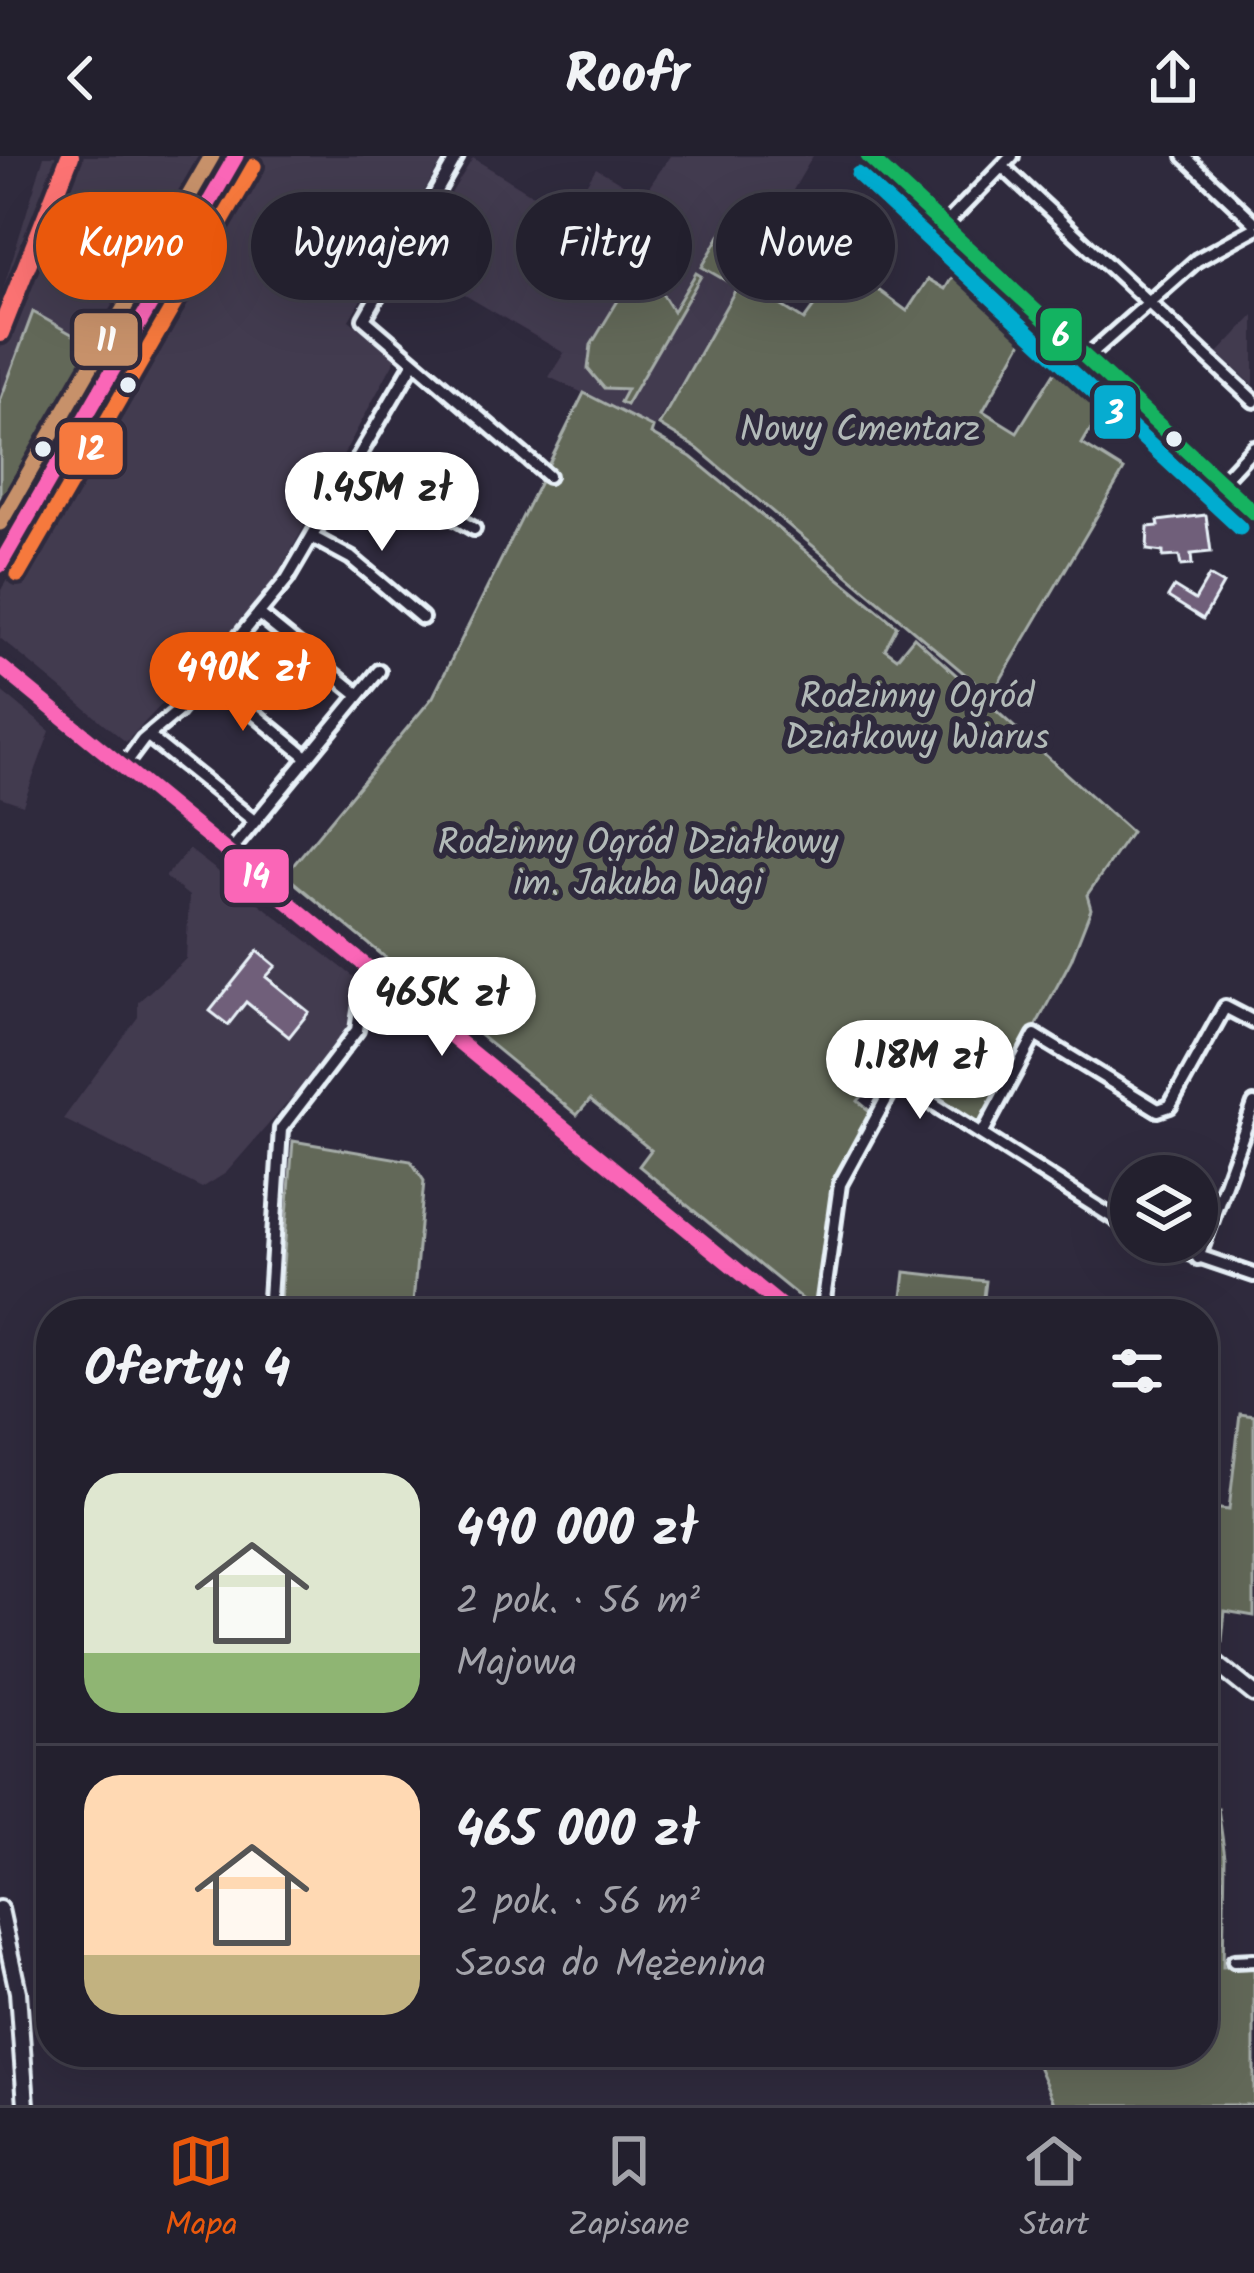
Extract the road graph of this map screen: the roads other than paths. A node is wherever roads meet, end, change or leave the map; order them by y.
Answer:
1 (236, 156) edge
2 (457, 156) edge
3 (868, 156) edge
4 (1184, 156) edge
5 (1007, 161) edge
6 (1254, 225) edge
7 (944, 226) junction
8 (1147, 301) junction
9 (1086, 358) junction
10 (414, 362) junction
11 (1254, 401) edge
12 (1254, 447) edge
13 (356, 461) junction
14 (548, 476) dead end
15 (1220, 483) junction
16 (1254, 513) edge
17 (474, 529) dead end
18 (312, 537) junction
19 (0, 565) edge
20 (259, 614) junction
21 (422, 618) dead end
22 (0, 666) edge
23 (379, 671) dead end
24 (208, 676) junction
25 (359, 695) junction
26 (148, 736) junction
27 (308, 757) junction
28 (122, 768) junction
29 (254, 821) junction
30 (229, 853) junction
31 (375, 973) junction
32 (1254, 1022) edge
33 (1254, 1105) edge
34 (983, 1132) junction
35 (1218, 1203) edge
36 (1110, 1215) edge
37 (1214, 1263) edge
38 (1254, 1275) edge
39 (270, 1299) edge
40 (773, 1299) edge
41 (824, 1299) edge
42 (1218, 1665) edge
43 (1254, 1694) edge
44 (0, 1909) edge
45 (1254, 1960) edge
46 (1234, 1961) dead end
47 (26, 2105) edge

1 - 19 main road
2 - 10 street
3 - 7 street
4 - 6 street
5 - 7 street
5 - 8 street
6 - 8 street
7 - 9 street
8 - 9 street
8 - 11 street
9 - 15 street
10 - 13 street
10 - 14 street
12 - 15 street
13 - 17 street
13 - 18 street
15 - 16 street
18 - 20 street
18 - 21 street
20 - 24 street
20 - 25 street
22 - 28 main road
23 - 25 street
24 - 26 street
24 - 27 street
25 - 27 street
26 - 28 street
26 - 29 street
27 - 29 street
28 - 30 main road
29 - 30 street
30 - 31 main road
31 - 39 street
31 - 40 main road
32 - 34 street
33 - 35 street
34 - 36 street
34 - 41 street
37 - 38 street
42 - 43 main road
44 - 47 main road
45 - 46 street

